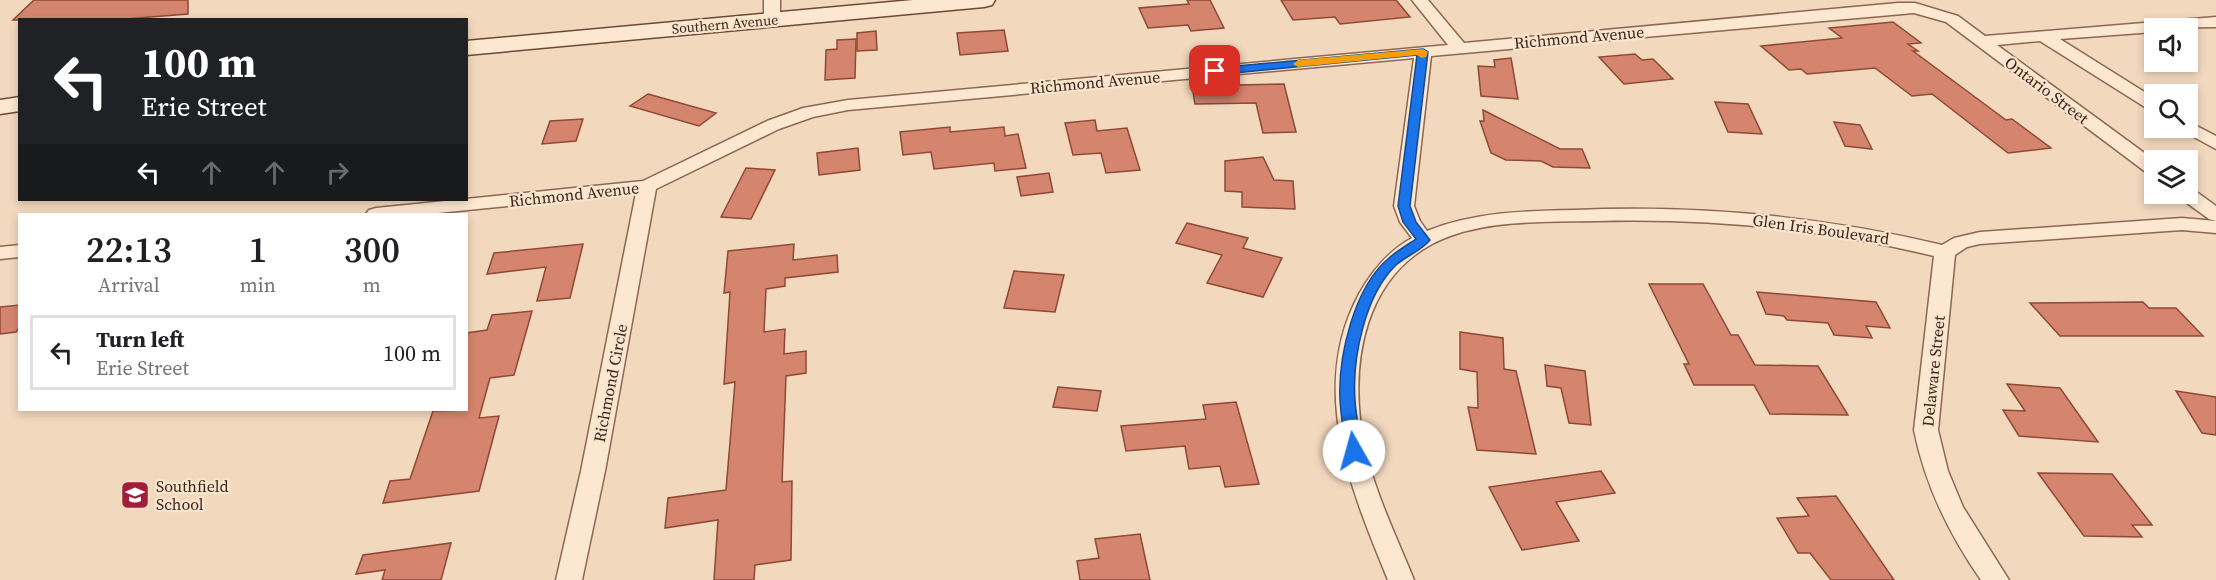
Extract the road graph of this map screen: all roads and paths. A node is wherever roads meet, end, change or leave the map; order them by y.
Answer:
1 (984, 0) edge
2 (1420, 0) edge
3 (772, 10) edge
4 (1938, 13) joint
5 (2216, 22) edge
6 (2045, 37) junction
7 (1982, 41) junction
8 (468, 48) edge
9 (1459, 48) junction
10 (1423, 52) junction
11 (2144, 99) edge
12 (18, 104) edge
13 (0, 107) edge
14 (2198, 133) edge
15 (2216, 144) edge
16 (2144, 162) edge
17 (647, 186) junction
18 (2198, 202) edge
19 (386, 213) edge
20 (2216, 215) edge
21 (2216, 227) edge
22 (1423, 240) junction
23 (18, 250) edge
24 (0, 252) edge
25 (1945, 252) junction
26 (569, 580) edge
27 (1401, 580) edge
28 (1996, 580) edge

1 - 3 street, Southern Avenue
2 - 9 street
3 - 8 street, Southern Avenue
4 - 7 street, Ontario Street
4 - 9 street, Richmond Avenue
5 - 6 street
6 - 7 street
6 - 11 street
7 - 16 street, Ontario Street
9 - 10 street, Richmond Avenue
10 - 17 street, Richmond Avenue
10 - 22 street
12 - 13 street
14 - 15 street
17 - 19 street, Richmond Avenue
17 - 26 street, Richmond Circle
18 - 20 street
21 - 25 street
22 - 25 street, Glen Iris Boulevard
22 - 27 street, Glen Iris Boulevard
23 - 24 street
25 - 28 street, Delaware Street

